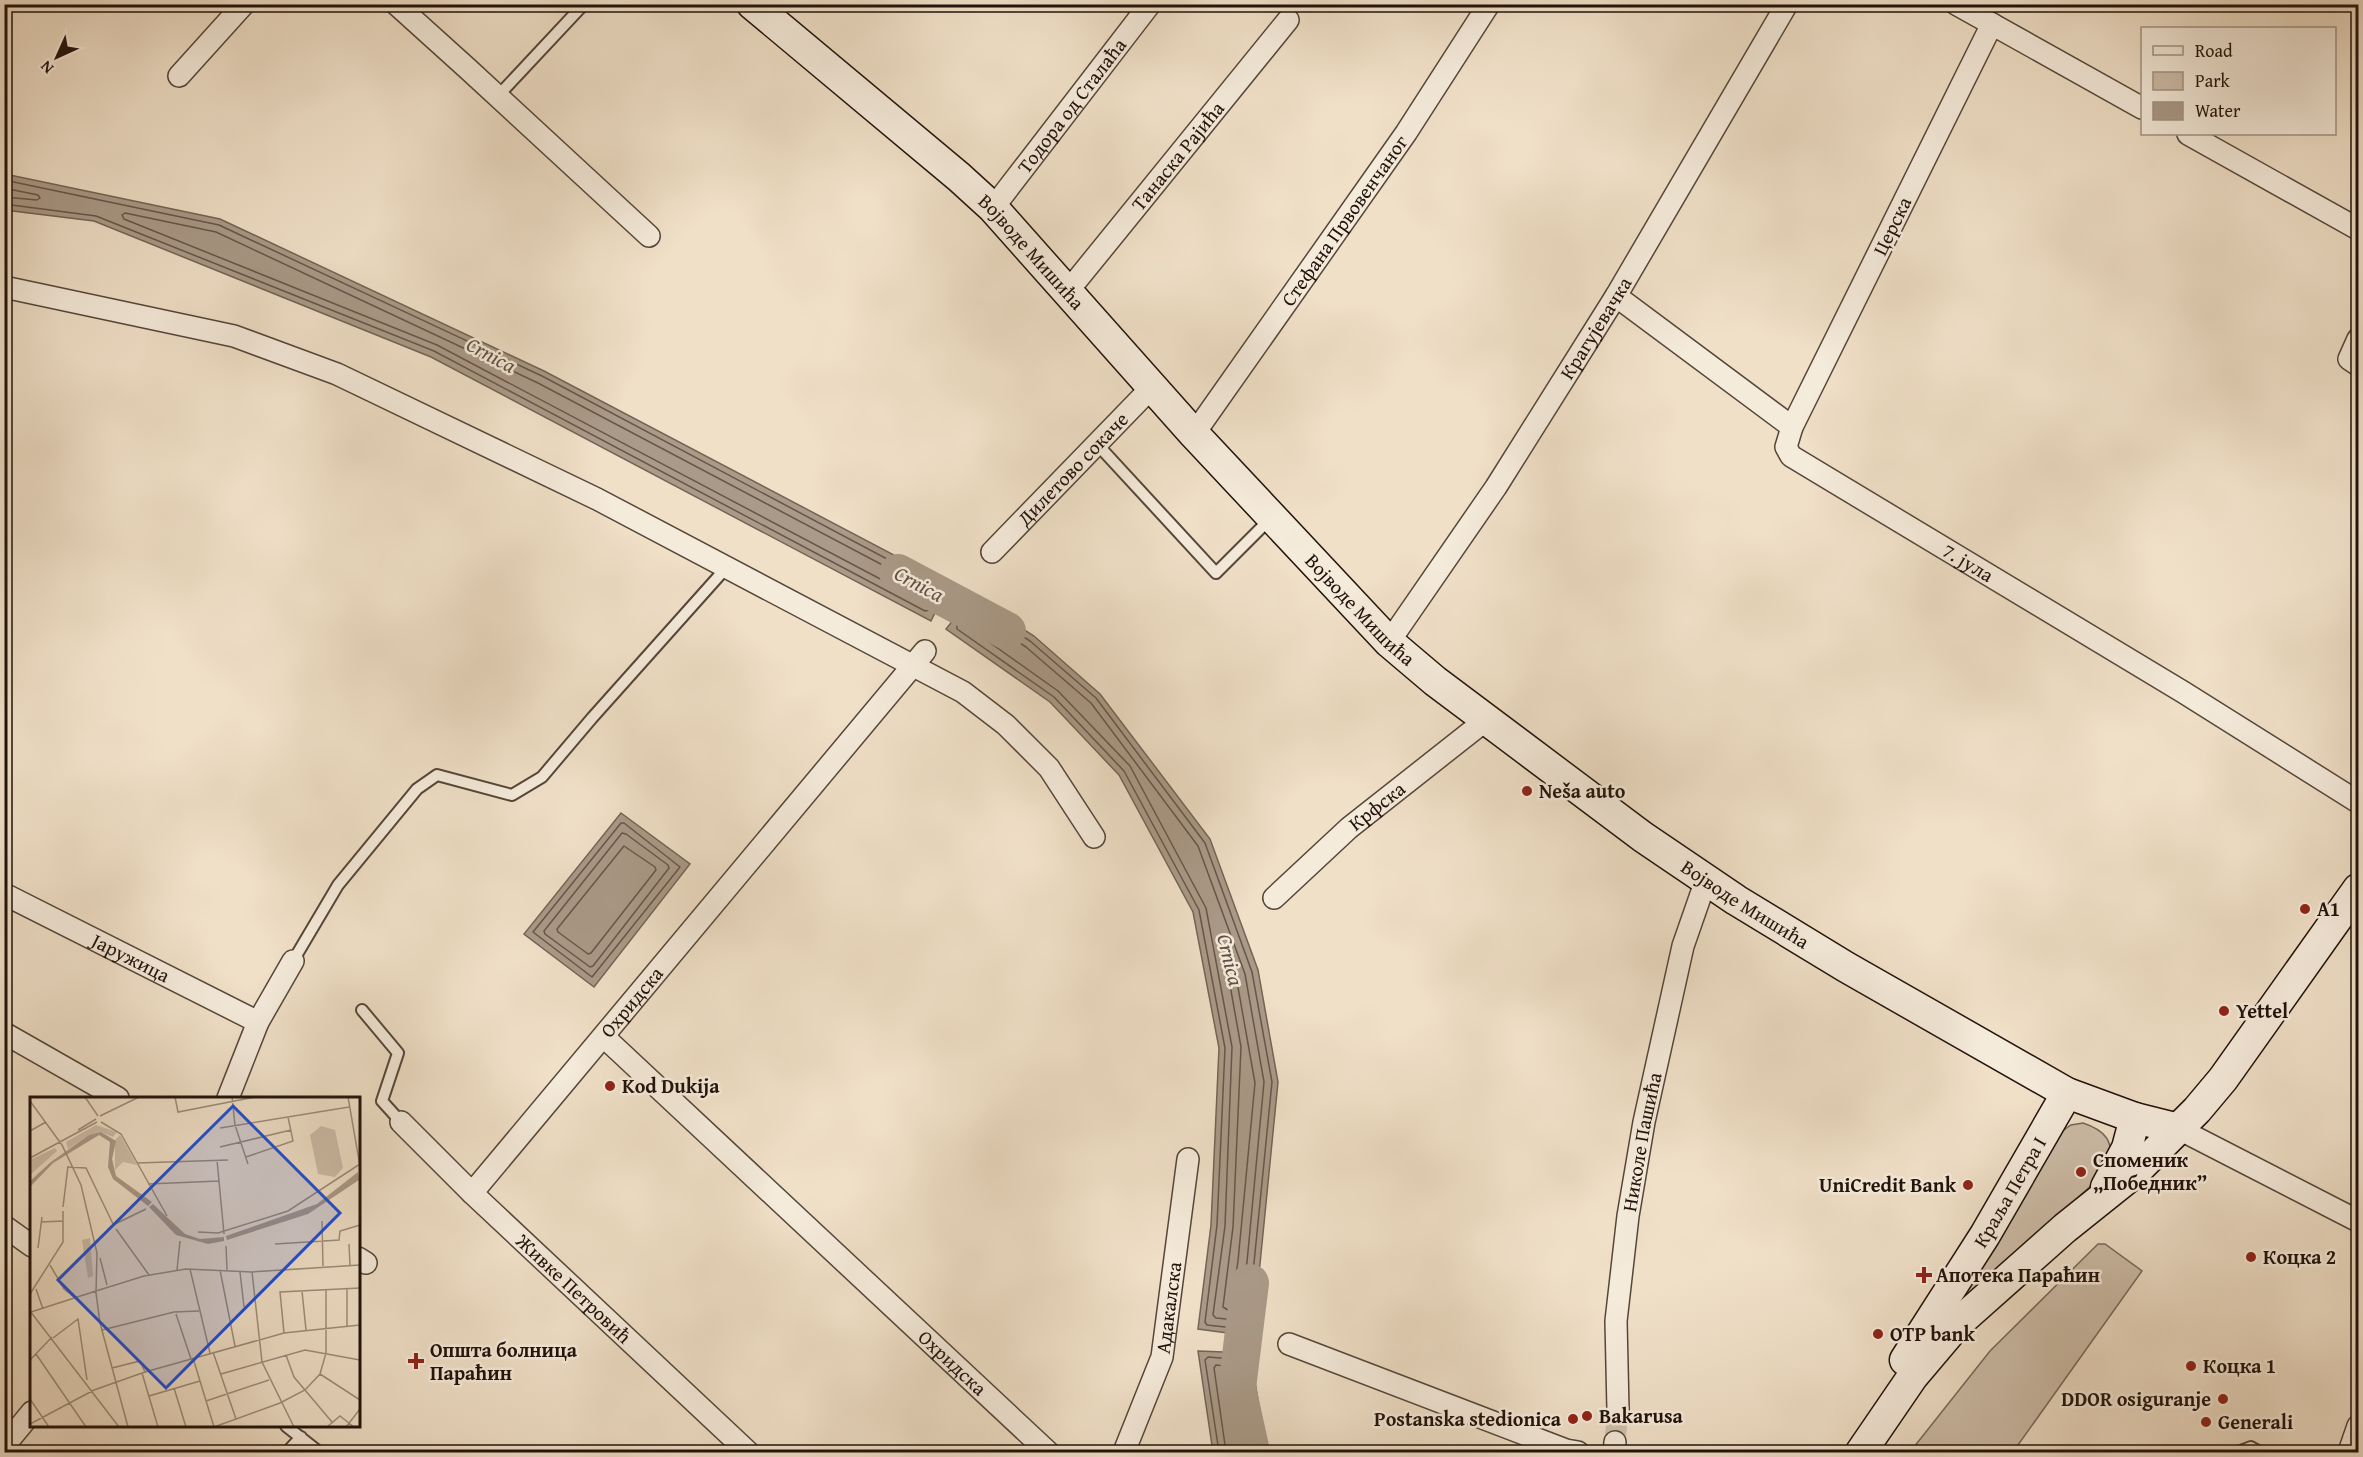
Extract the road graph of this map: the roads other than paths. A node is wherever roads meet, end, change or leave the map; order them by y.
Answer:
1 (244, 4) edge
2 (396, 4) edge
3 (584, 4) edge
4 (752, 4) edge
5 (1150, 4) edge
6 (1489, 4) edge
7 (1787, 4) edge
8 (1976, 12) edge
9 (1288, 20) dead end
10 (178, 76) dead end
11 (498, 96) junction
12 (2141, 107) edge
13 (2190, 135) edge
14 (993, 208) junction
15 (2358, 229) edge
16 (649, 236) dead end
17 (4, 287) edge
18 (1068, 291) junction
19 (1616, 296) junction
20 (2358, 339) edge
21 (2358, 365) edge
22 (1152, 387) junction
23 (1792, 427) junction
24 (1194, 434) junction
25 (1097, 444) junction
26 (1273, 517) junction
27 (992, 552) dead end
28 (726, 568) junction
29 (1389, 642) junction
30 (919, 659) junction
31 (1486, 720) junction
32 (2358, 802) edge
33 (1094, 837) dead end
34 (1706, 880) junction
35 (2358, 889) edge
36 (4, 894) edge
37 (1274, 898) dead end
38 (293, 961) joint
39 (362, 1010) dead end
40 (258, 1022) junction
41 (4, 1033) edge
42 (604, 1037) junction
43 (2067, 1094) junction
44 (116, 1097) edge
45 (228, 1097) edge
46 (2135, 1118) junction
47 (400, 1122) joint
48 (2179, 1130) junction
49 (1188, 1159) dead end
50 (472, 1193) junction
51 (2098, 1200) junction
52 (2358, 1221) edge
53 (4, 1226) edge
54 (30, 1245) edge
55 (1289, 1344) dead end
56 (1618, 1410) tunnel mouth
57 (30, 1414) edge
58 (1885, 1416) junction
59 (2358, 1426) edge
60 (288, 1427) edge
61 (301, 1437) junction
62 (4, 1446) edge
63 (287, 1452) edge
64 (319, 1452) edge
65 (748, 1452) edge
66 (1048, 1452) edge
67 (1124, 1452) edge
68 (1578, 1452) edge
69 (1861, 1452) edge
70 (2238, 1452) edge
71 (2260, 1452) edge
72 (2349, 1452) edge

1 - 10 street
2 - 11 street
3 - 11 lane
4 - 14 main road, Војводе Мишића
5 - 14 street, Тодора од Сталаћа
6 - 24 street, Стефана Првовенчаног
7 - 19 street, Крагујевачка
8 - 12 street
8 - 23 street, Церска
9 - 18 street, Танаска Рајића
11 - 16 street
13 - 15 street
14 - 18 main road, Војводе Мишића
17 - 28 street
18 - 22 main road, Војводе Мишића
19 - 23 street
19 - 29 street, Крагујевачка
20 - 21 street
22 - 24 main road, Војводе Мишића
22 - 25 street, Дилетово сокаче
23 - 32 street, 7. јула
24 - 26 main road, Војводе Мишића
25 - 26 lane
25 - 27 street, Дилетово сокаче
26 - 29 main road, Војводе Мишића
28 - 30 street
28 - 38 lane
29 - 31 main road, Војводе Мишића
30 - 33 street
30 - 42 street, Охридска
31 - 34 main road, Војводе Мишића
31 - 37 street, Крфска
34 - 43 main road, Војводе Мишића
34 - 56 street, Николе Пашића
35 - 48 main road, Краља Петра I
36 - 40 street, Јаружица
38 - 40 street
39 - 47 lane
40 - 45 street
41 - 44 street
42 - 50 street
42 - 66 street, Охридска
43 - 46 main road, Војводе Мишића
43 - 58 main road, Краља Петра I
46 - 48 main road, Војводе Мишића
46 - 51 main road
47 - 50 street, Живке Петровић
48 - 51 main road, Краља Петра I
48 - 52 street
49 - 67 street, Адакалска
50 - 65 street, Живке Петровић
51 - 58 main road, Краља Петра I
53 - 54 street
55 - 68 street
57 - 62 street
58 - 69 main road, Краља Петра I
59 - 72 street
60 - 61 lane
61 - 63 lane
61 - 64 lane
70 - 71 lane

